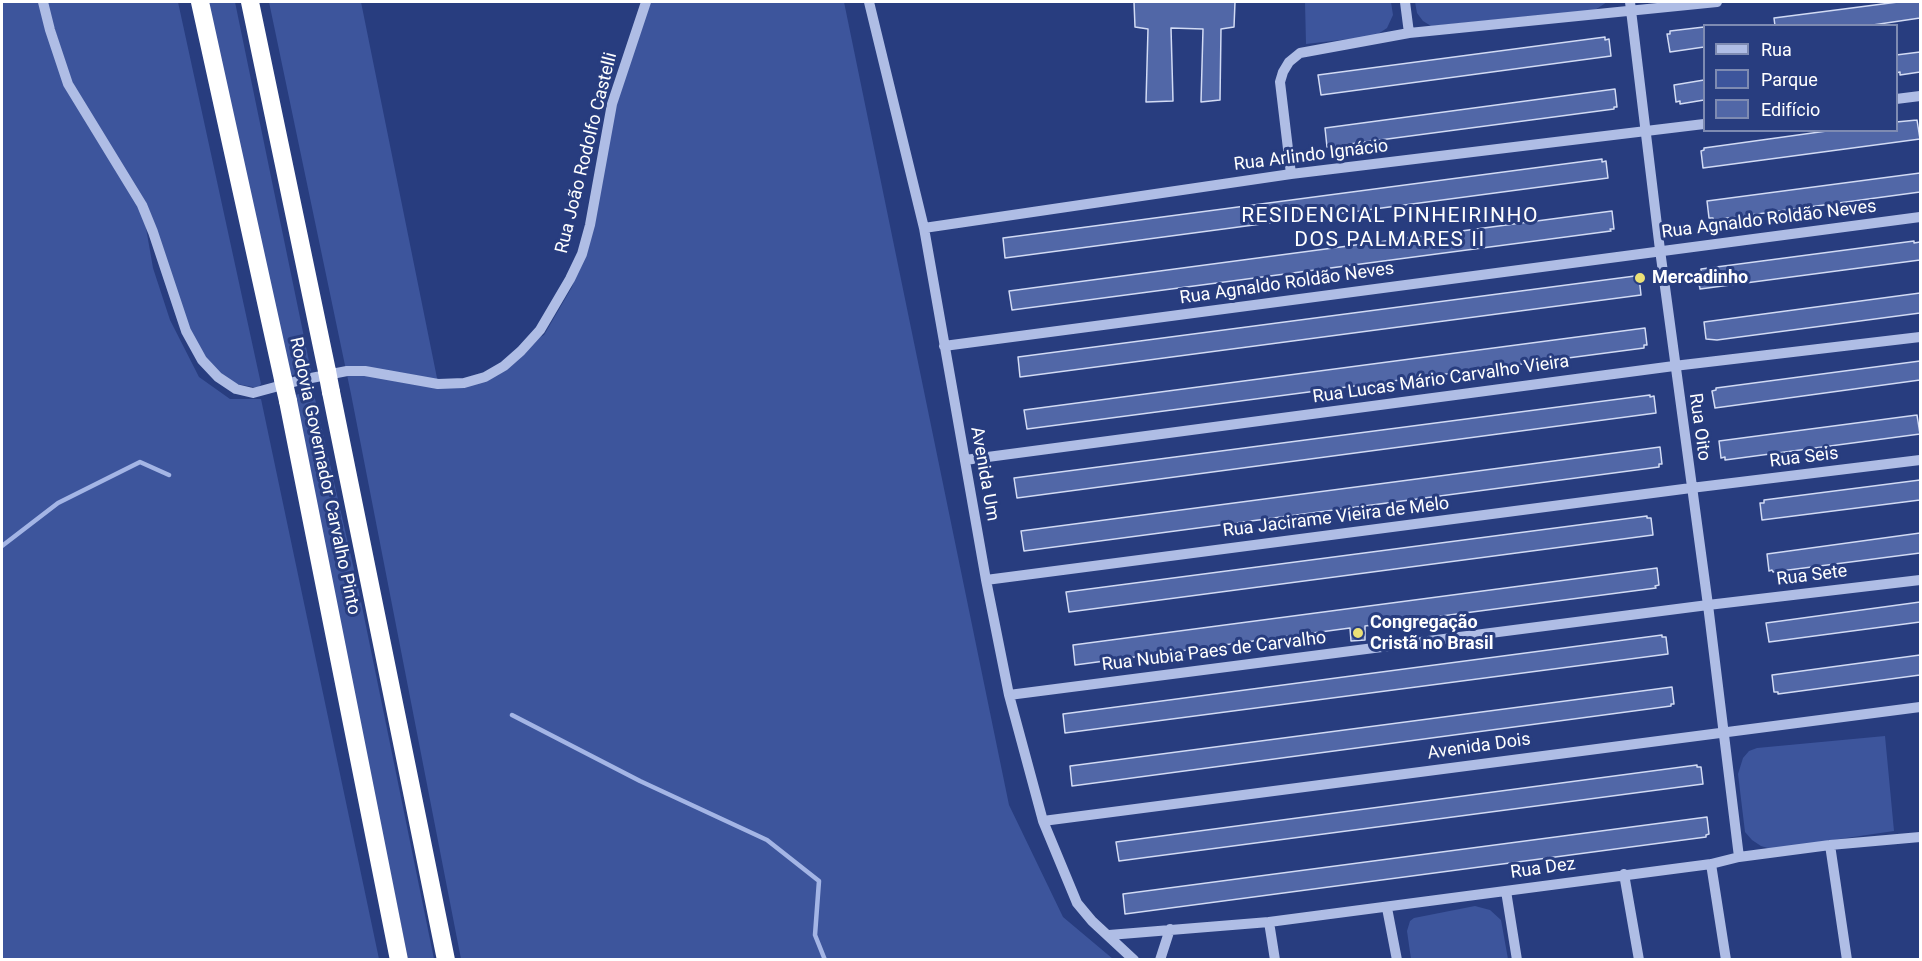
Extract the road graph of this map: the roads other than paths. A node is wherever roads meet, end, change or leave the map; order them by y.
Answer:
1 (44, 2) edge
2 (200, 2) edge
3 (249, 2) edge
4 (646, 2) edge
5 (869, 2) edge
6 (1405, 2) edge
7 (1718, 2) edge
8 (1631, 7) edge
9 (1409, 33) junction
10 (1920, 96) edge
11 (1898, 99) edge
12 (1703, 124) edge
13 (1647, 131) junction
14 (1292, 174) junction
15 (1920, 217) edge
16 (924, 228) junction
17 (1659, 250) junction
18 (1920, 337) edge
19 (944, 346) junction
20 (1674, 366) junction
21 (965, 460) junction
22 (1920, 460) edge
23 (1691, 488) junction
24 (986, 580) junction
25 (1920, 580) edge
26 (1708, 605) junction
27 (1009, 695) junction
28 (1920, 707) edge
29 (1724, 731) junction
30 (1043, 821) junction
31 (1920, 837) edge
32 (1830, 845) junction
33 (1739, 857) junction
34 (1711, 864) junction
35 (1624, 874) junction
36 (1506, 891) junction
37 (1388, 908) junction
38 (1269, 922) junction
39 (1170, 929) junction
40 (1109, 935) junction
41 (399, 960) edge
42 (446, 960) edge
43 (1134, 960) edge
44 (1160, 960) edge
45 (1275, 960) edge
46 (1397, 960) edge
47 (1517, 960) edge
48 (1639, 960) edge
49 (1726, 960) edge
50 (1847, 960) edge

1 - 4 street, Rua João Rodolfo Castelli
2 - 41 highway, Rodovia Governador Carvalho Pinto, bridge
3 - 42 highway, Rodovia Governador Carvalho Pinto, bridge
5 - 16 street, Avenida Um
6 - 9 street
7 - 8 street
8 - 9 street
8 - 13 street, Rua Oito
9 - 14 street
10 - 11 street
12 - 13 street, Rua Arlindo Ignácio
13 - 14 street, Rua Arlindo Ignácio
13 - 17 street, Rua Oito
14 - 16 street, Rua Arlindo Ignácio
15 - 17 street, Rua Agnaldo Roldão Neves
16 - 19 street, Avenida Um
17 - 19 street, Rua Agnaldo Roldão Neves
17 - 20 street, Rua Oito
18 - 20 street, Rua Lucas Mário Carvalho Vieira
19 - 21 street, Avenida Um
20 - 21 street, Rua Lucas Mário Carvalho Vieira
20 - 23 street, Rua Oito
21 - 24 street, Avenida Um
22 - 23 street, Rua Seis
23 - 24 street, Rua Jacirame Vieira de Melo
23 - 26 street, Rua Oito
24 - 27 street, Avenida Um
25 - 26 street, Rua Sete
26 - 27 street, Rua Nubia Paes de Carvalho
26 - 29 street, Rua Oito
27 - 30 street, Avenida Um
28 - 29 street, Avenida Dois
29 - 30 street, Avenida Dois
29 - 33 street, Rua Oito
30 - 40 street, Avenida Um
31 - 32 street, Rua Dez
32 - 33 street, Rua Dez
32 - 50 street
33 - 34 street, Rua Dez
34 - 35 street, Rua Dez
34 - 49 street
35 - 36 street, Rua Dez
35 - 48 street
36 - 37 street, Rua Dez
36 - 47 street
37 - 38 street, Rua Dez
37 - 46 street
38 - 39 street, Rua Dez
38 - 45 street
39 - 40 street, Rua Dez
39 - 44 street
40 - 43 street, Avenida Um

